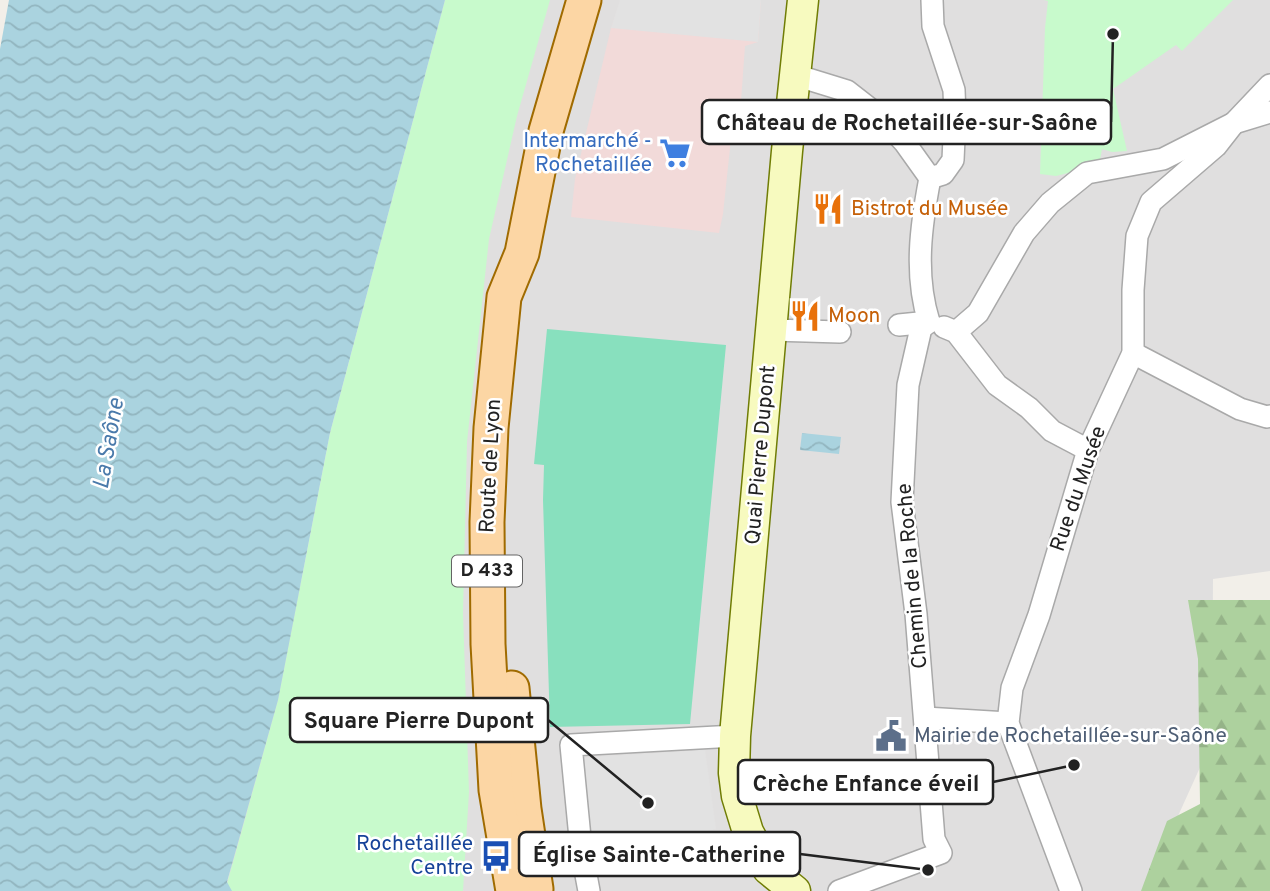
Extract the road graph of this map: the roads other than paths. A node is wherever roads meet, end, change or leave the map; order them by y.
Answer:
1 (584, 0) edge
2 (803, 0) edge
3 (932, 0) edge
4 (795, 75) junction
5 (1270, 85) edge
6 (1270, 112) edge
7 (1234, 123) junction
8 (930, 178) junction
9 (522, 253) junction
10 (929, 322) junction
11 (899, 326) dead end
12 (772, 330) junction
13 (956, 331) junction
14 (840, 332) dead end
15 (1133, 353) junction
16 (1270, 416) edge
17 (1088, 450) junction
18 (925, 719) junction
19 (1008, 723) junction
20 (735, 736) junction
21 (513, 891) edge
22 (536, 891) edge
23 (589, 891) edge
24 (795, 891) edge
25 (839, 891) edge
26 (1072, 891) edge

1 - 9 main road, Route de Lyon / D 433
2 - 4 street, Quai Pierre Dupont
3 - 8 street
4 - 8 street
4 - 12 street, Quai Pierre Dupont
5 - 7 street, Rue du Musée
6 - 7 street
7 - 13 street
7 - 15 street, Rue du Musée
8 - 10 street
9 - 21 main road, Route de Lyon / D 433
9 - 22 main road, Route de Lyon / D 433
10 - 11 street
10 - 13 street
10 - 18 street, Chemin de la Roche
12 - 14 street
12 - 20 street, Quai Pierre Dupont
13 - 17 street
15 - 16 street
15 - 17 street, Rue du Musée
17 - 19 street, Rue du Musée
18 - 19 street
18 - 25 street, Chemin de la Roche
19 - 26 street, Rue du Musée
20 - 23 street
20 - 24 street, Quai Pierre Dupont

